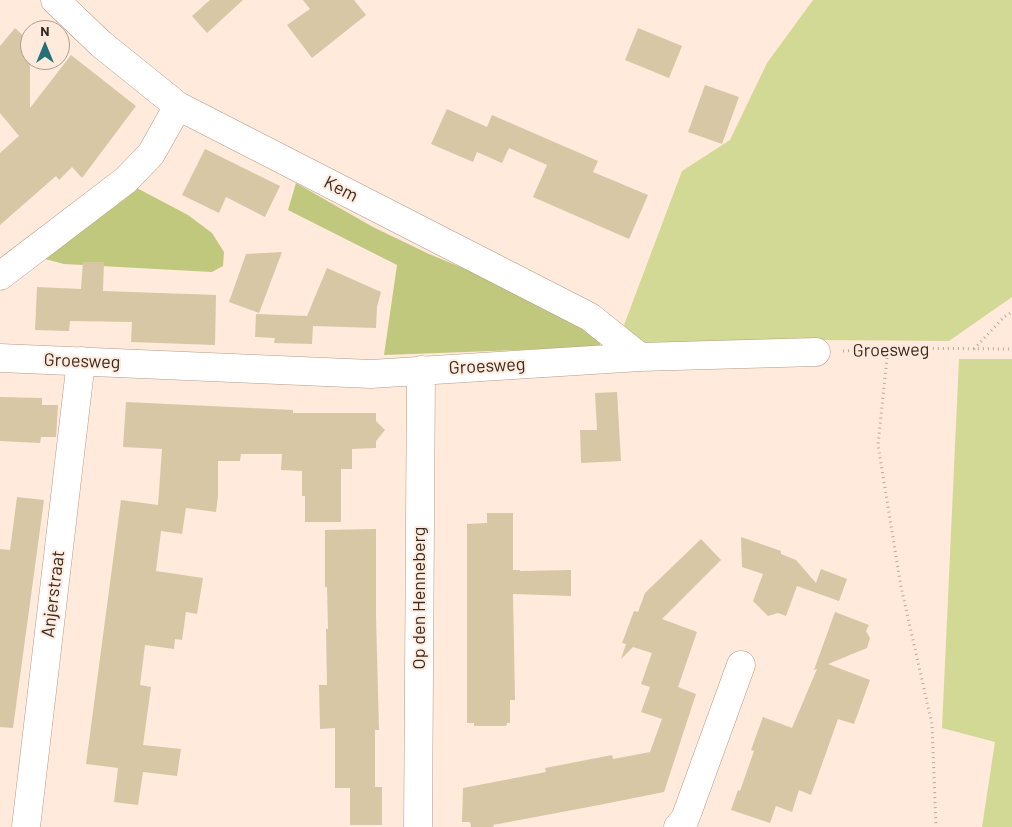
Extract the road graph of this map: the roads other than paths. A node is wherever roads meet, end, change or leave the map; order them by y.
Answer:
1 (55, 0) edge
2 (178, 106) junction
3 (0, 276) edge
4 (816, 352) road end
5 (640, 357) junction
6 (0, 358) edge
7 (81, 361) junction
8 (421, 370) junction
9 (741, 665) dead end
10 (26, 827) edge
11 (418, 827) edge
12 (678, 827) edge

1 - 2 street, Kem
2 - 3 street
2 - 5 street, Kem
4 - 5 street, Groesweg
5 - 8 street, Groesweg
6 - 7 street, Groesweg
7 - 8 street, Groesweg
7 - 10 street, Anjerstraat
8 - 11 street, Op den Henneberg
9 - 12 street

